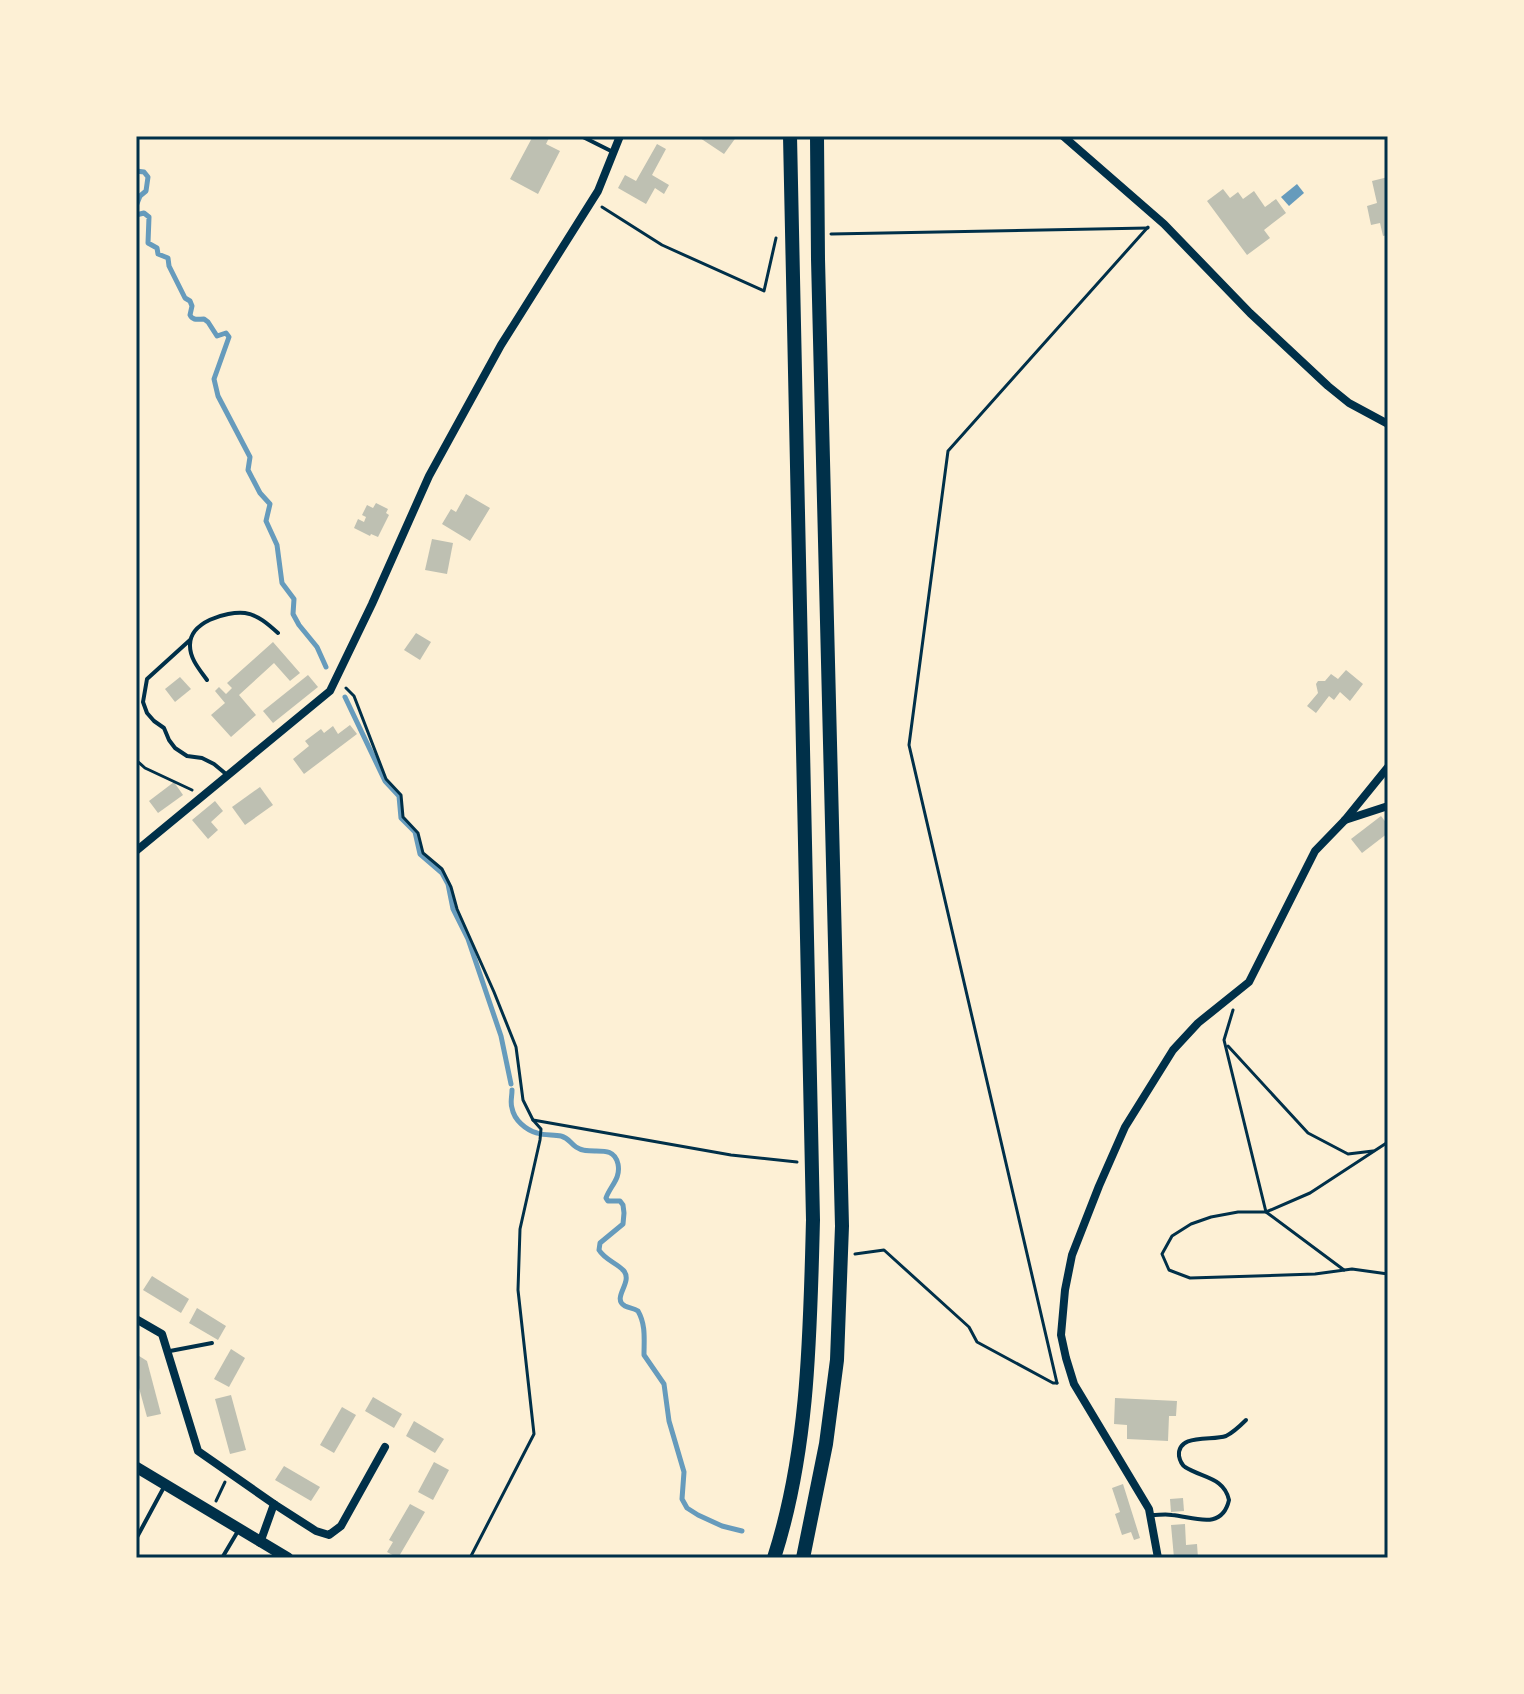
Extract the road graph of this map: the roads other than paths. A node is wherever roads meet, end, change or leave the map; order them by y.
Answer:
1 (581, 136) edge
2 (620, 136) edge
3 (790, 136) edge
4 (817, 136) edge
5 (1063, 136) edge
6 (613, 152) junction
7 (1388, 424) edge
8 (278, 633) dead end
9 (190, 640) junction
10 (207, 680) dead end
11 (1388, 767) edge
12 (228, 776) junction
13 (1388, 806) edge
14 (1345, 820) junction
15 (136, 851) edge
16 (136, 1319) edge
17 (212, 1343) dead end
18 (168, 1352) junction
19 (1246, 1420) dead end
20 (385, 1447) dead end
21 (136, 1467) edge
22 (165, 1485) junction
23 (274, 1504) junction
24 (1150, 1515) junction
25 (239, 1529) junction
26 (136, 1539) edge
27 (260, 1543) junction
28 (222, 1558) edge
29 (288, 1558) edge
30 (774, 1558) edge
31 (803, 1558) edge
32 (1158, 1558) edge

1 - 6 lane
2 - 6 street
3 - 30 highway
4 - 31 highway
5 - 7 street
6 - 12 street
8 - 9 lane
9 - 10 lane
9 - 12 lane
11 - 14 street
12 - 15 street
13 - 14 street
14 - 24 street
16 - 18 street
17 - 18 lane
18 - 23 street
19 - 24 lane
20 - 23 street
21 - 22 street
22 - 25 street
22 - 26 lane
23 - 27 street
24 - 32 street
25 - 27 street
25 - 28 lane
27 - 29 street

